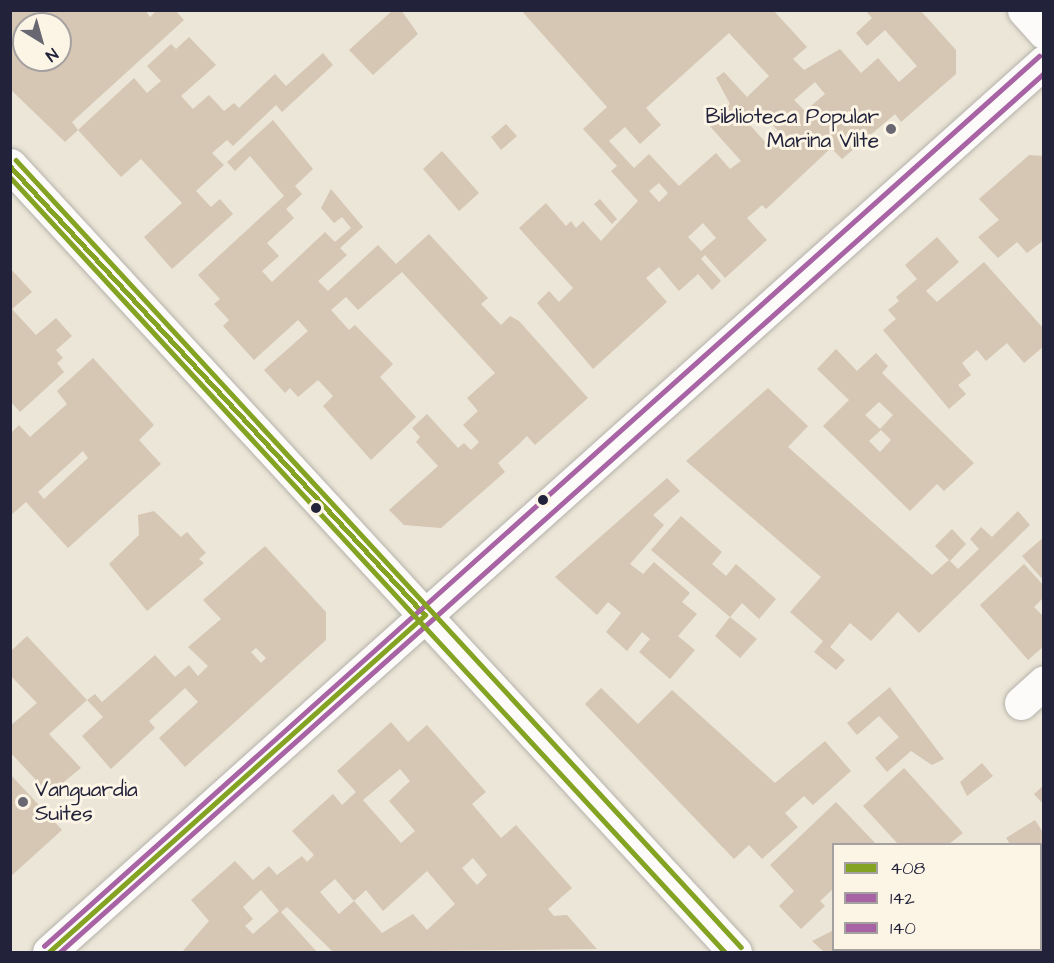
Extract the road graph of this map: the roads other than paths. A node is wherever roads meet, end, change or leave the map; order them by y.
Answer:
1 (1024, 10) edge
2 (1044, 32) edge
3 (1044, 62) edge
4 (10, 165) edge
5 (425, 615) junction
6 (49, 952) edge
7 (735, 952) edge

1 - 2 street
3 - 5 street
4 - 5 street
5 - 6 street
5 - 7 street

